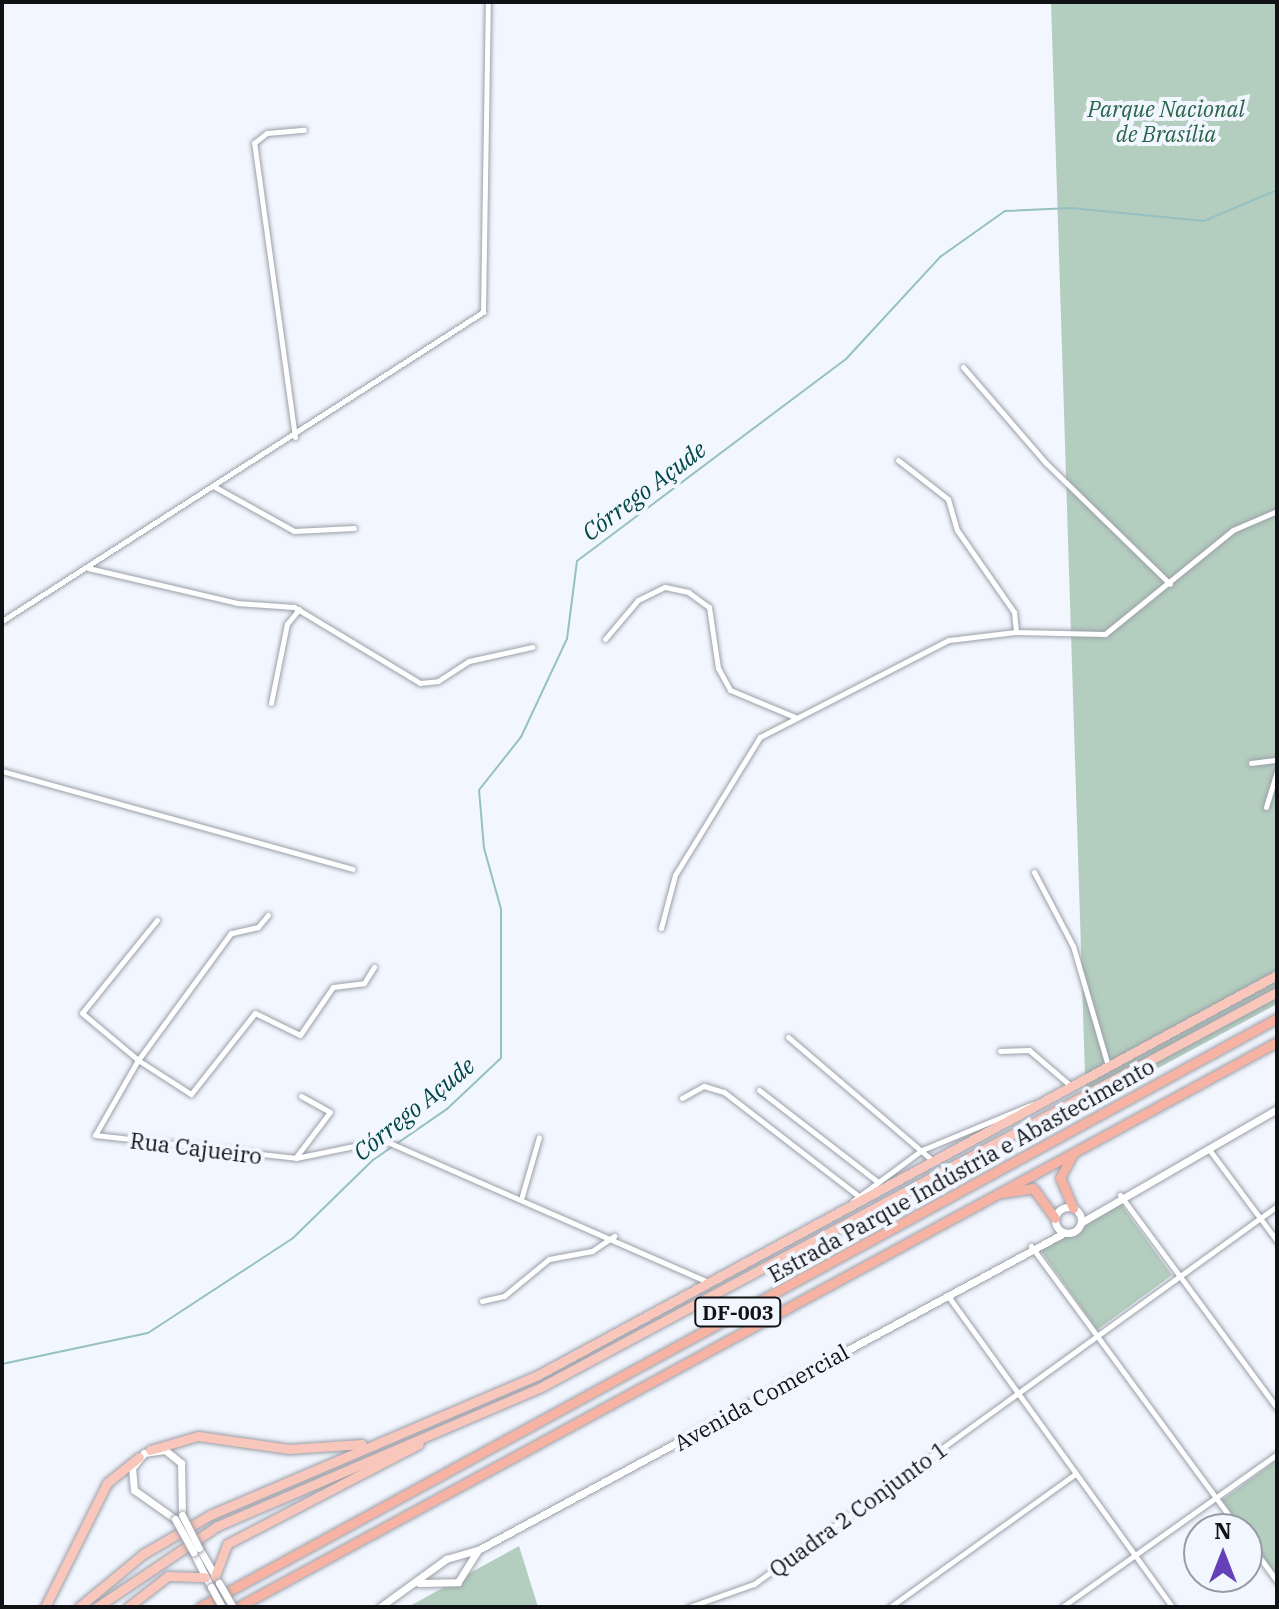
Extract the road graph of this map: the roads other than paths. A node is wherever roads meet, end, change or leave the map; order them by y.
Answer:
1 (488, 2) edge
2 (304, 130) dead end
3 (963, 367) dead end
4 (295, 437) junction
5 (898, 460) dead end
6 (215, 487) junction
7 (1277, 511) edge
8 (354, 528) dead end
9 (87, 567) junction
10 (1170, 584) junction
11 (299, 609) junction
12 (2, 621) edge
13 (1016, 632) junction
14 (605, 639) dead end
15 (532, 647) dead end
16 (271, 703) dead end
17 (795, 717) junction
18 (1277, 760) edge
19 (1251, 763) dead end
20 (2, 771) edge
21 (1277, 771) edge
22 (1266, 807) dead end
23 (353, 869) dead end
24 (1034, 872) dead end
25 (268, 915) dead end
26 (157, 920) dead end
27 (661, 928) dead end
28 (374, 967) dead end
29 (1277, 975) edge
30 (1277, 992) edge
31 (1277, 1018) edge
32 (788, 1037) dead end
33 (1277, 1042) edge
34 (1000, 1051) dead end
35 (138, 1060) junction
36 (1108, 1067) junction
37 (1072, 1087) junction
38 (759, 1090) dead end
39 (301, 1096) dead end
40 (682, 1098) dead end
41 (1045, 1101) junction
42 (1277, 1109) edge
43 (539, 1137) dead end
44 (1208, 1147) junction
45 (1078, 1149) junction
46 (922, 1150) junction
47 (296, 1158) junction
48 (934, 1162) junction
49 (877, 1180) junction
50 (879, 1192) junction
51 (1120, 1195) junction
52 (522, 1196) junction
53 (989, 1197) junction
54 (861, 1198) junction
55 (1101, 1206) junction
56 (1277, 1206) edge
57 (1075, 1208) junction
58 (1260, 1218) junction
59 (1054, 1220) junction
60 (1082, 1222) junction
61 (1064, 1233) junction
62 (614, 1236) junction
63 (1041, 1240) junction
64 (1277, 1241) edge
65 (1031, 1246) junction
66 (1182, 1275) junction
67 (712, 1284) junction
68 (948, 1296) junction
69 (482, 1301) dead end
70 (1097, 1336) junction
71 (1018, 1393) junction
72 (1277, 1408) edge
73 (436, 1432) junction
74 (374, 1442) junction
75 (150, 1450) junction
76 (1277, 1454) edge
77 (139, 1457) junction
78 (1075, 1474) junction
79 (1215, 1498) junction
80 (1227, 1513) edge
81 (178, 1517) junction
82 (478, 1550) junction
83 (1135, 1555) junction
84 (1263, 1562) edge
85 (439, 1566) junction
86 (213, 1578) junction
87 (1277, 1581) edge
88 (450, 1583) junction
89 (414, 1584) junction
90 (45, 1607) edge
91 (79, 1607) edge
92 (97, 1607) edge
93 (128, 1607) edge
94 (200, 1607) edge
95 (222, 1607) edge
96 (236, 1607) edge
97 (380, 1607) edge
98 (689, 1607) edge
99 (890, 1607) edge
100 (1062, 1607) edge
101 (1172, 1607) edge

1 - 4 street
2 - 4 street
3 - 10 street
4 - 6 street
5 - 13 street
6 - 8 street
6 - 9 street
7 - 10 street
9 - 11 street
9 - 12 street
10 - 13 street
11 - 15 street
11 - 16 street
13 - 17 street
14 - 17 street
17 - 27 street
18 - 19 street
20 - 23 street
21 - 22 street
24 - 36 street
25 - 35 street
26 - 35 street
28 - 35 street
29 - 36 main road
30 - 73 main road
31 - 94 highway, Estrada Parque Indústria e Abastecimento / DF-003
32 - 46 street
33 - 45 highway, Estrada Parque Indústria e Abastecimento / DF-003
34 - 37 street
35 - 47 street, Rua Cajueiro
36 - 37 main road
37 - 41 main road
38 - 49 street
39 - 47 street
40 - 54 street
41 - 46 street
41 - 48 main road
42 - 44 street
43 - 52 street
44 - 51 street
44 - 58 street
45 - 53 highway, Estrada Parque Indústria e Abastecimento / DF-003
45 - 57 highway
46 - 48 street
46 - 49 street
47 - 52 street, Rua Cajueiro
48 - 50 main road
49 - 50 street
49 - 54 street
50 - 54 main road
51 - 55 street
51 - 66 street
52 - 62 street
53 - 59 highway
53 - 96 highway, Estrada Parque Indústria e Abastecimento / DF-003
54 - 67 main road
55 - 57 street
55 - 60 street
56 - 58 street, Quadra 2 Conjunto 1
57 - 59 street
57 - 60 street
58 - 64 street
58 - 66 street, Quadra 2 Conjunto 1
59 - 61 street
59 - 63 street, Avenida Comercial
60 - 61 street, Avenida Comercial
61 - 63 street, Avenida Comercial
62 - 67 street
62 - 69 street
63 - 65 street, Avenida Comercial
65 - 68 street, Avenida Comercial
65 - 70 street
66 - 70 street, Quadra 2 Conjunto 1
66 - 72 street
67 - 74 main road
68 - 71 street
68 - 82 street, Avenida Comercial
70 - 71 street, Quadra 2 Conjunto 1
70 - 79 street
71 - 78 street
71 - 98 street, Quadra 2 Conjunto 1
73 - 86 main road
73 - 92 main road
74 - 75 main road
74 - 91 main road
75 - 77 street
75 - 81 street
76 - 79 street
77 - 81 street
77 - 90 main road
78 - 83 street
78 - 99 street
79 - 80 street
79 - 83 street
81 - 86 street, bridge
82 - 85 street, Avenida Comercial
82 - 88 street
83 - 100 street
83 - 101 street
84 - 87 street
85 - 88 street
85 - 89 street, Avenida Comercial
86 - 93 main road
86 - 95 street, bridge
86 - 96 street, bridge
88 - 89 street
89 - 97 street, Avenida Comercial

